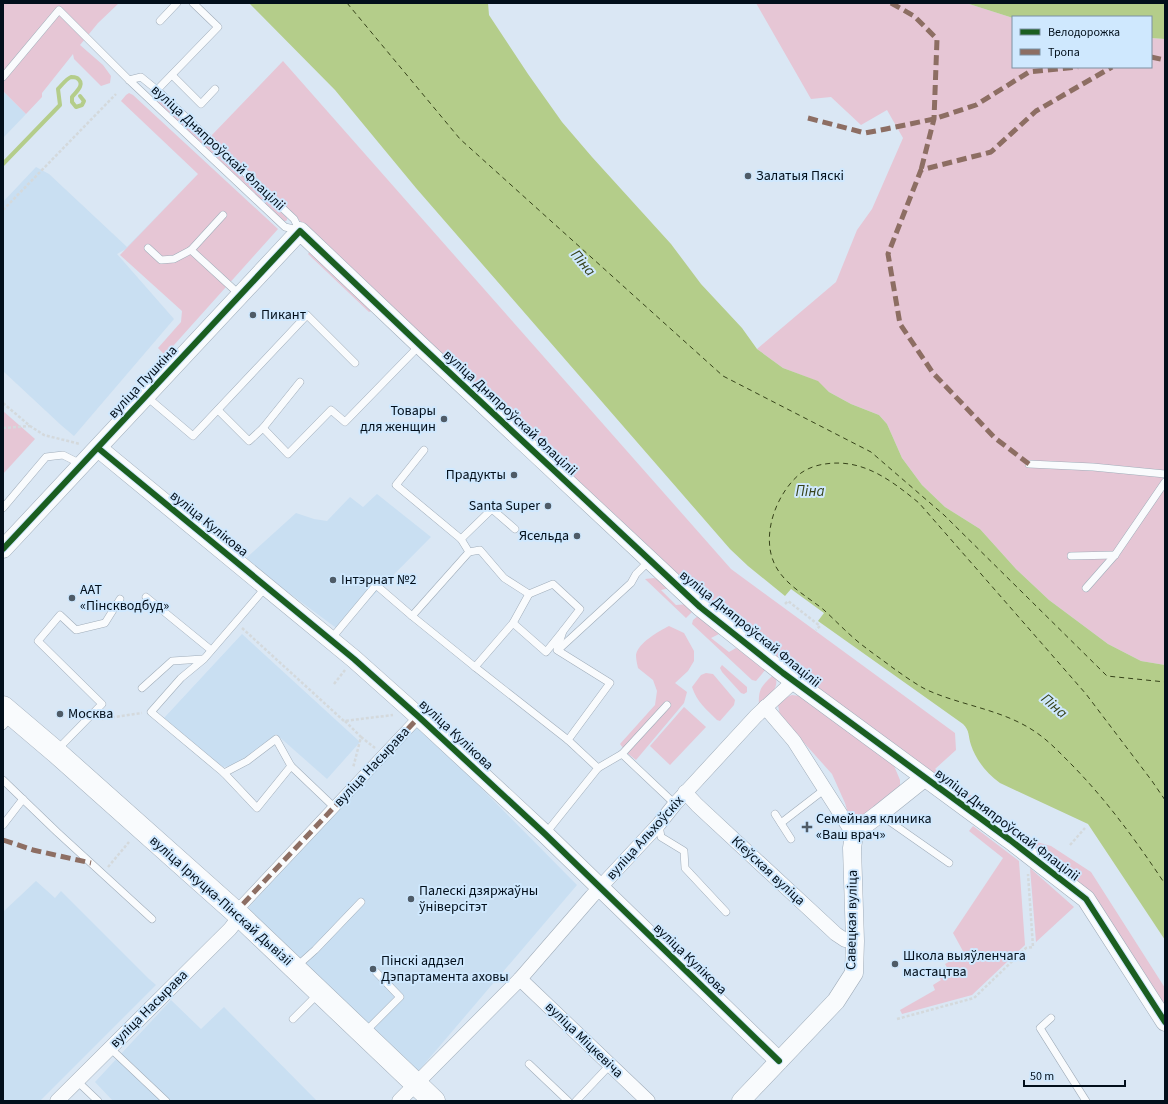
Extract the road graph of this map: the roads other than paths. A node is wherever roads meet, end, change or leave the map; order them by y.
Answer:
1 (177, 3) edge
2 (193, 3) edge
3 (160, 21) dead end
4 (172, 75) junction
5 (3, 77) edge
6 (129, 80) junction
7 (215, 89) dead end
8 (157, 90) junction
9 (223, 216) dead end
10 (300, 231) junction
11 (148, 248) dead end
12 (192, 250) junction
13 (241, 296) junction
14 (420, 345) junction
15 (355, 363) dead end
16 (300, 382) dead end
17 (146, 397) junction
18 (218, 410) junction
19 (263, 428) junction
20 (98, 448) junction
21 (424, 450) dead end
22 (1029, 464) dead end
23 (82, 465) junction
24 (1165, 474) edge
25 (1165, 482) edge
26 (3, 508) edge
27 (515, 529) dead end
28 (461, 539) junction
29 (3, 549) edge
30 (469, 552) junction
31 (1115, 555) junction
32 (1071, 556) dead end
33 (650, 560) junction
34 (266, 587) junction
35 (1086, 588) dead end
36 (529, 594) junction
37 (146, 597) dead end
38 (120, 599) dead end
39 (412, 616) junction
40 (513, 623) junction
41 (563, 631) junction
42 (331, 640) junction
43 (211, 650) junction
44 (557, 650) junction
45 (204, 659) junction
46 (475, 667) junction
47 (794, 681) junction
48 (142, 688) dead end
49 (667, 705) dead end
50 (765, 707) junction
51 (6, 716) edge
52 (417, 719) junction
53 (568, 740) junction
54 (56, 752) junction
55 (622, 754) junction
56 (291, 766) junction
57 (598, 768) junction
58 (224, 773) junction
59 (924, 778) junction
60 (3, 780) edge
61 (825, 789) junction
62 (685, 792) junction
63 (23, 799) junction
64 (675, 804) junction
65 (334, 808) junction
66 (774, 814) dead end
67 (879, 814) junction
68 (781, 823) junction
69 (659, 824) junction
70 (3, 825) edge
71 (545, 834) junction
72 (854, 835) junction
73 (791, 840) dead end
74 (949, 863) dead end
75 (600, 888) junction
76 (361, 902) dead end
77 (242, 910) junction
78 (726, 912) dead end
79 (152, 919) dead end
80 (855, 940) junction
81 (295, 969) junction
82 (376, 972) dead end
83 (520, 979) junction
84 (319, 992) junction
85 (1051, 1018) dead end
86 (293, 1019) dead end
87 (1165, 1022) edge
88 (363, 1034) junction
89 (110, 1048) junction
90 (779, 1061) junction
91 (529, 1064) dead end
92 (610, 1065) junction
93 (78, 1082) junction
94 (416, 1084) junction
95 (57, 1101) edge
96 (98, 1101) edge
97 (166, 1101) edge
98 (399, 1101) edge
99 (434, 1101) edge
100 (568, 1101) edge
101 (576, 1101) edge
102 (648, 1101) edge
103 (741, 1101) edge
104 (1086, 1101) edge

1 - 3 lane
2 - 4 lane
4 - 7 lane
4 - 8 lane
5 - 6 lane, вуліца Дняпроўскай Флаціліі
6 - 8 lane, вуліца Дняпроўскай Флаціліі
6 - 10 lane, вуліца Дняпроўскай Флаціліі
8 - 10 lane, вуліца Дняпроўскай Флаціліі
9 - 12 lane
10 - 13 street, вуліца Пушкіна
10 - 14 street, вуліца Дняпроўскай Флаціліі
11 - 12 lane
12 - 13 lane
13 - 17 street, вуліца Пушкіна
14 - 19 lane
14 - 33 street, вуліца Дняпроўскай Флаціліі
15 - 18 lane
16 - 19 lane
17 - 18 lane
17 - 20 street, вуліца Пушкіна
18 - 19 lane
20 - 23 street, вуліца Пушкіна
20 - 34 street, вуліца Кулікова
21 - 28 lane
22 - 24 lane
23 - 26 lane
23 - 29 street, вуліца Пушкіна
25 - 31 lane
27 - 28 lane
28 - 30 lane
30 - 36 lane
30 - 39 lane
31 - 32 lane
31 - 35 lane
33 - 44 lane
33 - 47 street, вуліца Дняпроўскай Флаціліі
34 - 42 street, вуліца Кулікова
34 - 43 lane
36 - 40 lane
36 - 41 lane
37 - 43 lane
38 - 54 lane
39 - 42 lane
39 - 46 lane
40 - 41 lane
40 - 46 lane
41 - 44 lane
42 - 52 street, вуліца Кулікова
43 - 45 lane
44 - 53 lane
45 - 48 lane
45 - 58 lane
46 - 53 lane
47 - 50 street, вуліца Альхоўскіх
47 - 59 street, вуліца Дняпроўскай Флаціліі
49 - 55 lane
50 - 61 street
50 - 62 street, вуліца Альхоўскіх
51 - 54 main road, вуліца Іркуцка-Пінскай Дывізіі
52 - 65 street, вуліца Насырава
52 - 71 street, вуліца Кулікова
53 - 57 lane
54 - 77 main road, вуліца Іркуцка-Пінскай Дывізіі
55 - 57 lane
55 - 64 lane
56 - 58 lane
56 - 58 lane
56 - 65 lane
57 - 71 lane
59 - 67 street
59 - 87 street, вуліца Дняпроўскай Флаціліі
60 - 63 lane
61 - 68 lane
61 - 72 street
62 - 64 street, вуліца Альхоўскіх
62 - 80 street, Кіеўская вуліца
63 - 70 lane
63 - 79 lane
64 - 69 street, вуліца Альхоўскіх
65 - 77 street, вуліца Насырава
66 - 68 lane
67 - 72 street
67 - 74 lane
68 - 73 lane
69 - 75 street, вуліца Альхоўскіх
69 - 78 lane
71 - 75 street, вуліца Кулікова
72 - 80 street, Савецкая вуліца
75 - 83 street, вуліца Альхоўскіх
75 - 90 street, вуліца Кулікова
76 - 81 lane
77 - 81 main road, вуліца Іркуцка-Пінскай Дывізіі
77 - 89 street, вуліца Насырава
80 - 90 street, Савецкая вуліца
81 - 84 main road, вуліца Іркуцка-Пінскай Дывізіі
82 - 88 lane
83 - 92 street, вуліца Міцкевіча
83 - 94 street, вуліца Альхоўскіх
84 - 86 lane
84 - 88 main road, вуліца Іркуцка-Пінскай Дывізіі
85 - 104 lane
88 - 94 main road, вуліца Іркуцка-Пінскай Дывізіі
89 - 93 street, вуліца Насырава
89 - 97 lane
90 - 103 street, Савецкая вуліца
91 - 100 lane
92 - 101 lane
92 - 102 street, вуліца Міцкевіча
93 - 95 street, вуліца Насырава
93 - 96 lane
94 - 98 street, вуліца Альхоўскіх
94 - 99 main road, вуліца Іркуцка-Пінскай Дывізіі

